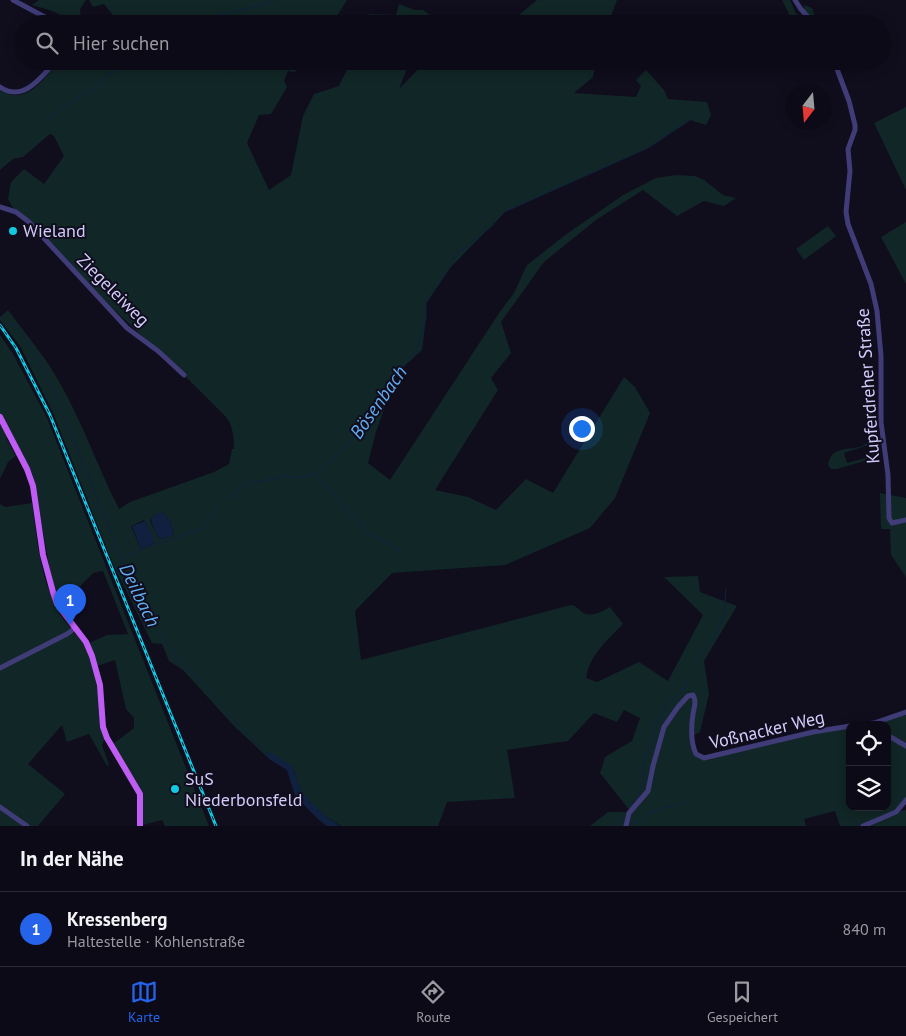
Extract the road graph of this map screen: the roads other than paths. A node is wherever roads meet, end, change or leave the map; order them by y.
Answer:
1 (13, 0) edge
2 (795, 0) edge
3 (41, 15) edge
4 (806, 15) edge
5 (46, 70) edge
6 (837, 70) edge
7 (0, 86) edge
8 (0, 207) edge
9 (184, 375) dead end
10 (0, 417) edge
11 (906, 520) edge
12 (75, 628) junction
13 (0, 668) edge
14 (906, 712) edge
15 (882, 721) edge
16 (846, 727) edge
17 (891, 737) edge
18 (906, 746) edge
19 (906, 800) edge
20 (0, 806) edge
21 (27, 826) edge
22 (140, 826) edge
23 (626, 826) edge
24 (863, 826) edge

1 - 3 street
2 - 4 street
5 - 7 street
6 - 11 street, Kupferdreher Straße
8 - 9 street, Ziegeleiweg
10 - 12 main road
12 - 13 street
12 - 22 main road
14 - 15 street
16 - 23 street, Voßnacker Weg
17 - 18 street
19 - 24 street
20 - 21 street

